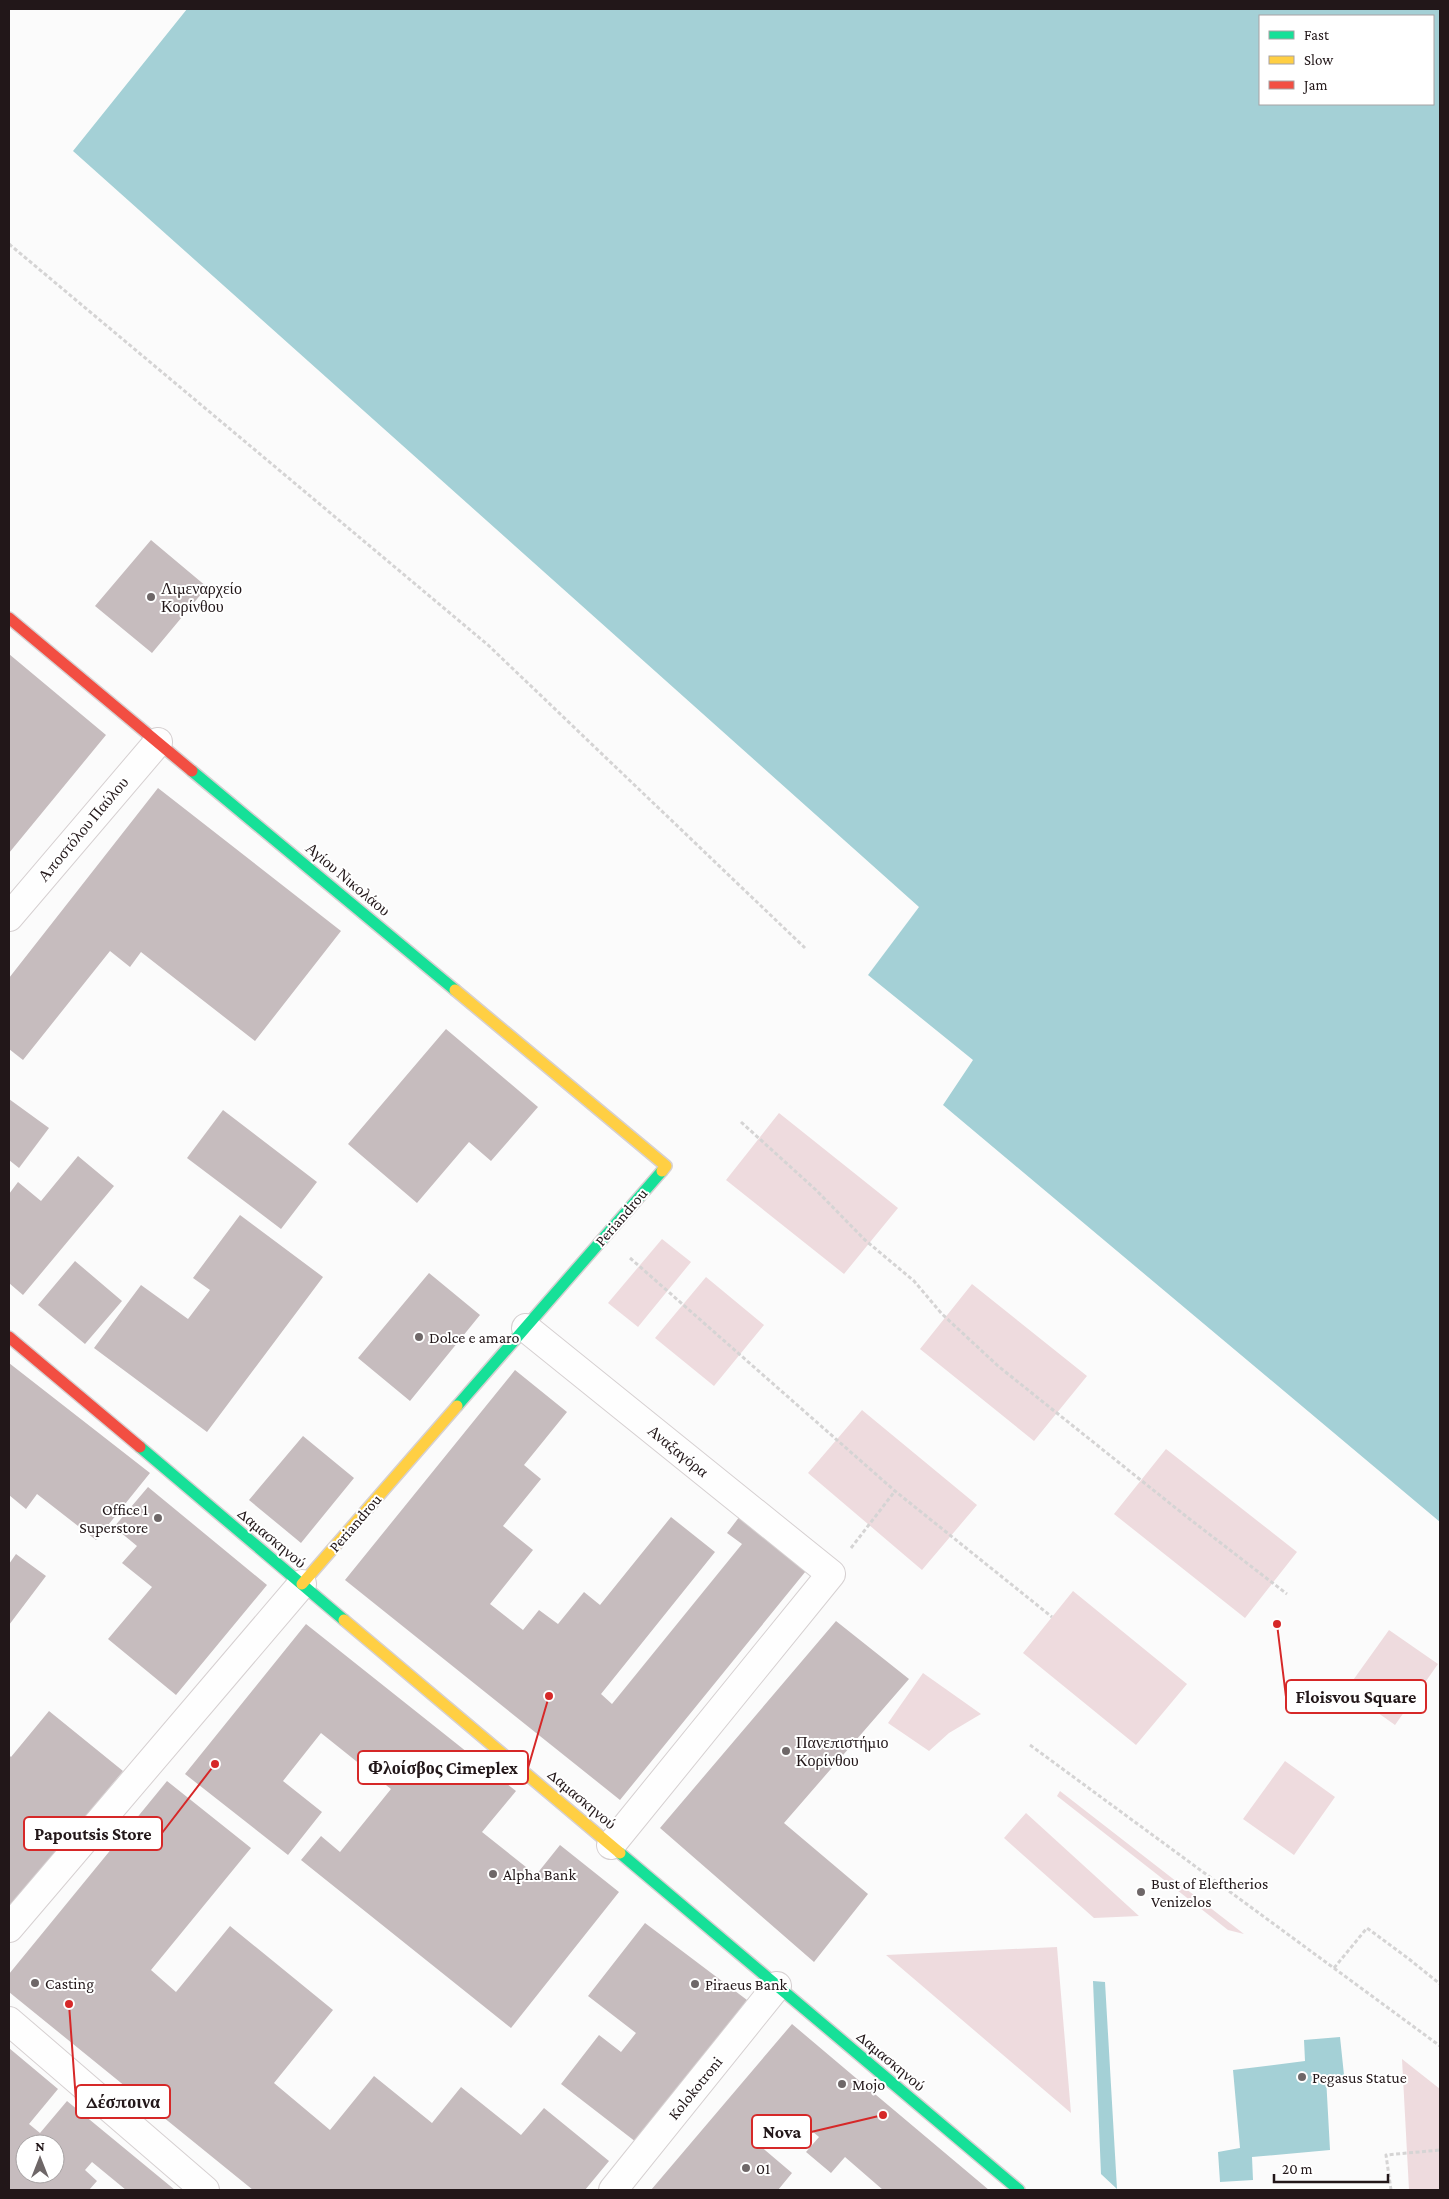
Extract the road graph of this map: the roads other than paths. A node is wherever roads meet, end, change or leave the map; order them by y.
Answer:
1 (9, 618) edge
2 (158, 742) junction
3 (9, 916) edge
4 (666, 1166) joint
5 (526, 1328) junction
6 (9, 1337) edge
7 (302, 1584) junction
8 (611, 1845) junction
9 (9, 1928) edge
10 (777, 1986) junction
11 (9, 2021) edge
12 (205, 2190) edge
13 (613, 2190) edge
14 (1019, 2190) edge

1 - 2 street, Αγίου Νικολάου
2 - 3 street, Αποστόλου Παύλου
2 - 4 street, Αγίου Νικολάου
4 - 5 street, Periandrou
5 - 7 street, Periandrou
5 - 8 street, Αναξαγόρα
6 - 7 street, Δαμασκηνού
7 - 8 street, Δαμασκηνού
7 - 9 street, Periandrou
8 - 10 street, Δαμασκηνού
10 - 13 street, Kolokotroni
10 - 14 street, Δαμασκηνού
11 - 12 street

